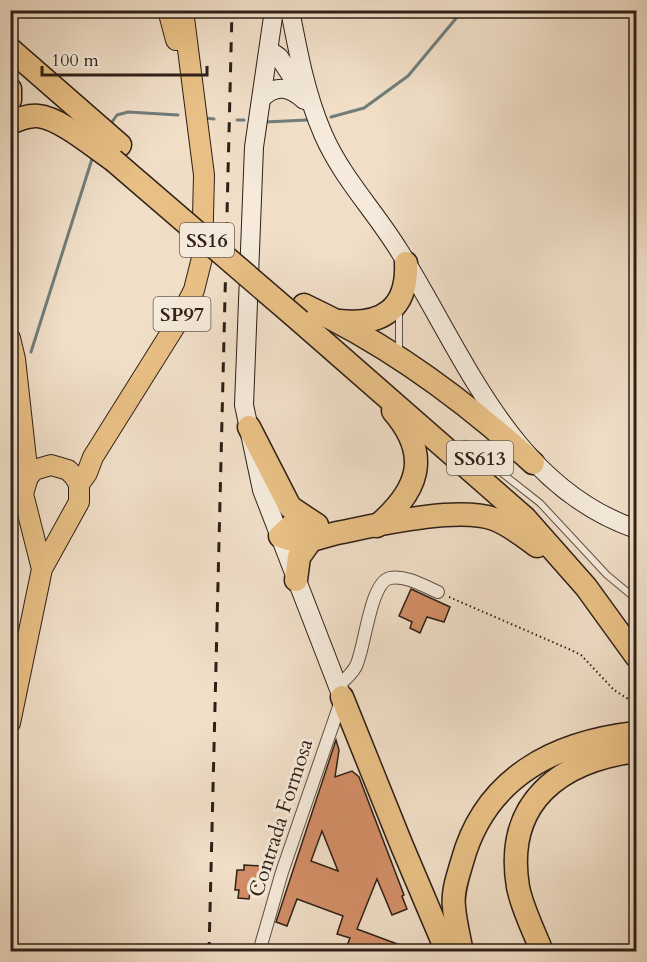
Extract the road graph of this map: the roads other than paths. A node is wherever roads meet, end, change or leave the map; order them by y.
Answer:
1 (168, 10) edge
2 (183, 10) edge
3 (274, 10) edge
4 (290, 10) edge
5 (10, 49) edge
6 (269, 50) junction
7 (299, 59) junction
8 (10, 70) edge
9 (10, 90) edge
10 (262, 98) junction
11 (10, 100) edge
12 (316, 114) junction
13 (10, 123) edge
14 (199, 133) junction
15 (116, 153) junction
16 (406, 263) junction
17 (400, 301) junction
18 (302, 313) junction
19 (338, 321) junction
20 (11, 349) edge
21 (399, 359) junction
22 (356, 369) junction
23 (249, 427) junction
24 (24, 428) junction
25 (465, 444) junction
26 (533, 463) junction
27 (51, 465) junction
28 (28, 477) junction
29 (79, 484) junction
30 (28, 510) junction
31 (68, 516) junction
32 (377, 526) junction
33 (636, 529) edge
34 (309, 532) junction
35 (280, 536) junction
36 (42, 569) junction
37 (296, 580) junction
38 (586, 587) junction
39 (438, 592) road end
40 (636, 599) edge
41 (636, 631) edge
42 (636, 656) edge
43 (340, 692) junction
44 (10, 723) edge
45 (636, 742) edge
46 (259, 951) edge
47 (447, 951) edge
48 (462, 951) edge
49 (542, 951) edge

1 - 14 main road, SP97
2 - 14 main road, SP97
3 - 6 main road
4 - 7 main road
5 - 15 highway, SS16
6 - 7 main road
6 - 10 main road
6 - 12 main road
7 - 12 main road
8 - 15 highway, SS16
9 - 11 highway
10 - 12 main road
10 - 23 main road
12 - 16 main road
13 - 15 highway, SS16
14 - 29 main road, SP97
15 - 18 highway, SS16
16 - 17 highway
16 - 26 main road
17 - 19 highway
17 - 21 lane
18 - 19 highway
18 - 22 highway, SS613
18 - 25 highway, SS613
19 - 21 highway
20 - 24 main road
21 - 26 highway
22 - 32 highway
22 - 38 highway, SS613
23 - 34 highway
23 - 35 main road
24 - 27 main road
24 - 28 main road
25 - 40 lane
25 - 41 highway, SS613
26 - 33 main road
27 - 28 main road
27 - 29 main road
28 - 30 main road
29 - 31 main road
30 - 31 main road
30 - 36 main road
31 - 36 main road
32 - 34 highway
32 - 38 highway
34 - 35 highway
34 - 37 highway
35 - 37 main road
36 - 44 main road
37 - 43 main road
38 - 42 highway, SS613
39 - 43 street
43 - 46 street, Contrada Formosa
43 - 47 highway
45 - 48 highway
45 - 49 highway

